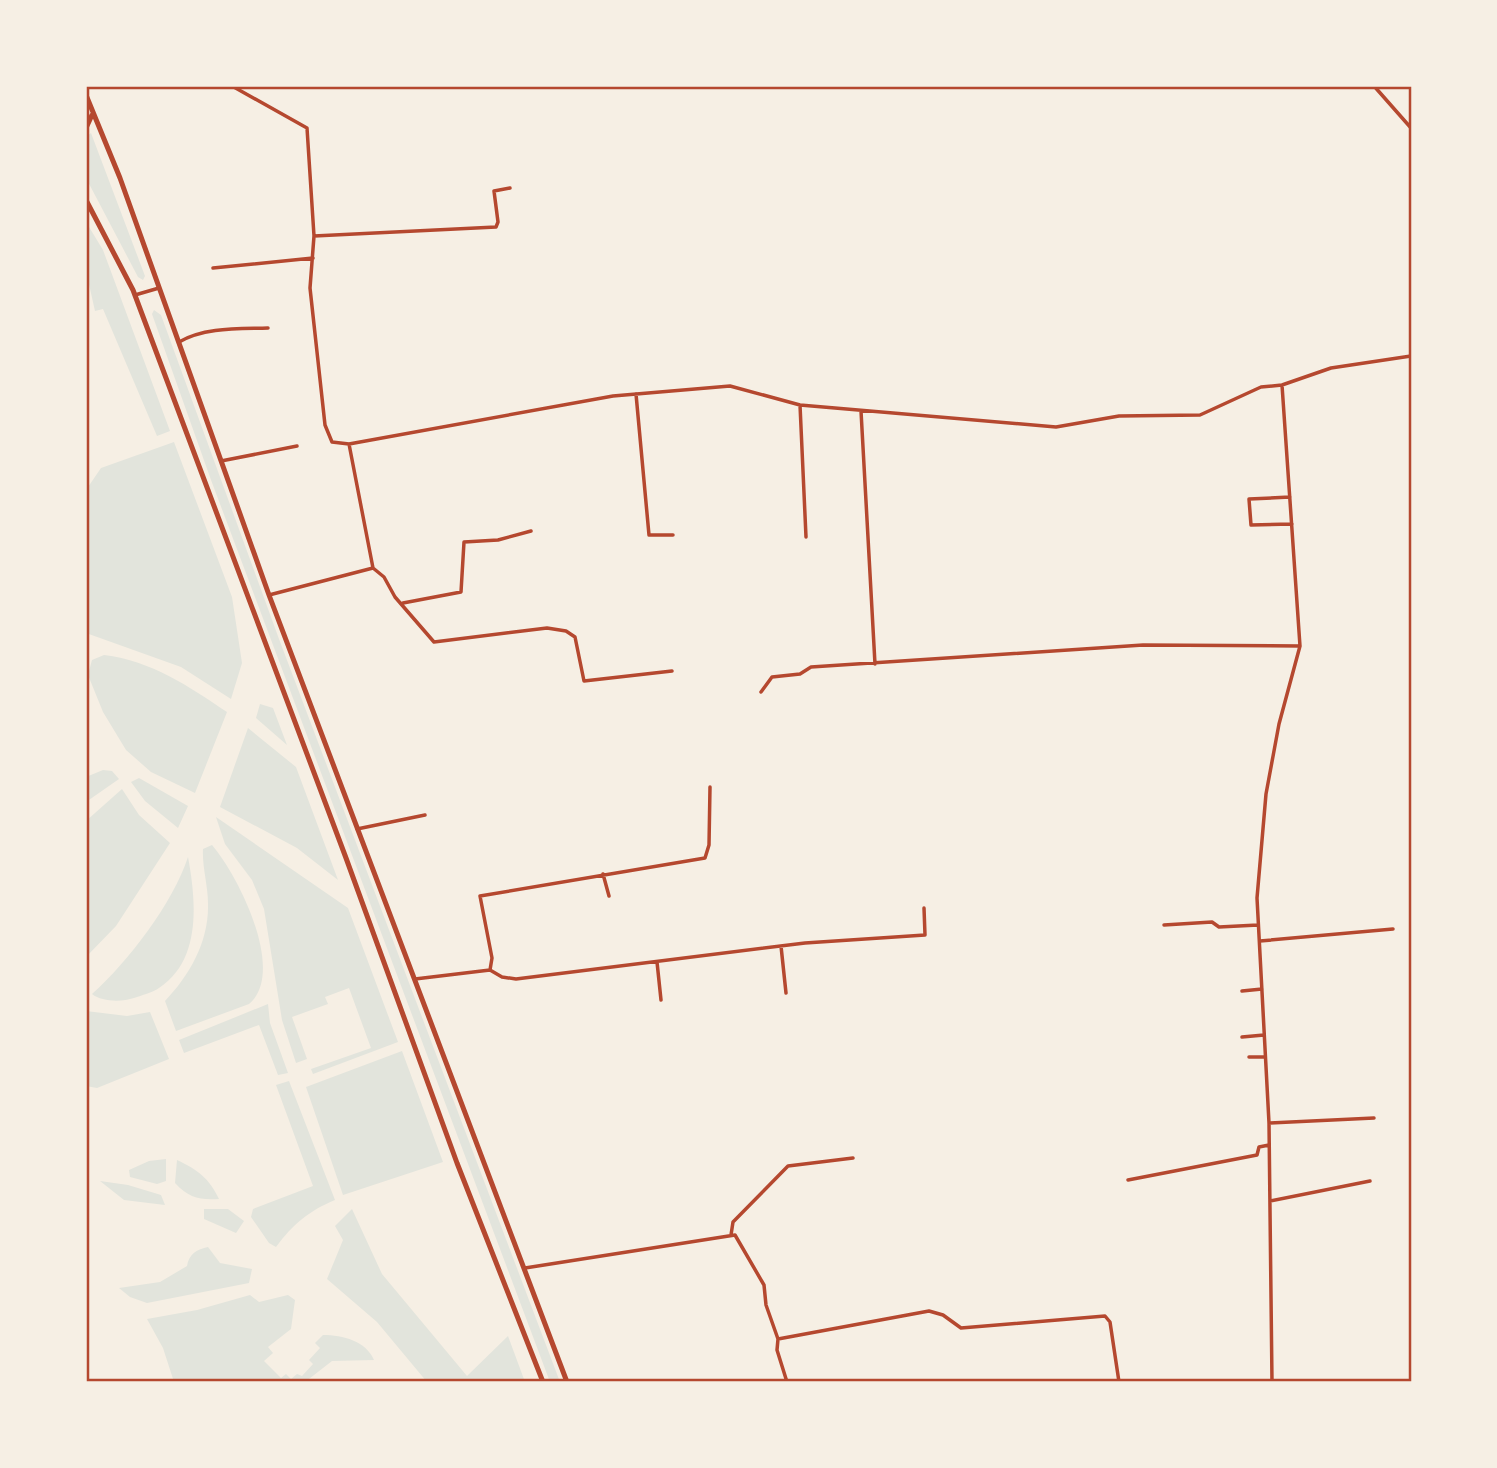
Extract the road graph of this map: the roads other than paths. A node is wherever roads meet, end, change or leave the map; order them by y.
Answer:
1 (232, 86) edge
2 (1374, 86) edge
3 (86, 95) edge
4 (92, 114) junction
5 (86, 128) edge
6 (1411, 128) edge
7 (510, 188) dead end
8 (86, 200) edge
9 (314, 236) junction
10 (313, 258) junction
11 (213, 268) dead end
12 (159, 288) junction
13 (135, 295) junction
14 (268, 328) dead end
15 (178, 342) junction
16 (1411, 356) edge
17 (1283, 385) junction
18 (636, 394) junction
19 (800, 405) junction
20 (861, 411) junction
21 (349, 443) junction
22 (297, 446) dead end
23 (221, 461) junction
24 (1290, 497) junction
25 (1292, 524) junction
26 (531, 531) dead end
27 (673, 536) dead end
28 (806, 537) dead end
29 (373, 568) junction
30 (269, 595) junction
31 (403, 603) junction
32 (1300, 646) junction
33 (875, 664) junction
34 (672, 671) dead end
35 (761, 692) dead end
36 (710, 786) dead end
37 (425, 816) dead end
38 (357, 829) junction
39 (603, 874) junction
40 (609, 897) dead end
41 (924, 908) dead end
42 (1164, 925) dead end
43 (1259, 925) junction
44 (1393, 929) dead end
45 (1259, 941) junction
46 (781, 946) junction
47 (657, 962) junction
48 (491, 970) junction
49 (413, 979) junction
50 (1262, 989) junction
51 (1241, 991) dead end
52 (786, 993) dead end
53 (661, 1000) dead end
54 (1264, 1035) junction
55 (1242, 1037) dead end
56 (1249, 1057) dead end
57 (1265, 1057) junction
58 (1374, 1118) dead end
59 (1269, 1123) junction
60 (1269, 1145) junction
61 (853, 1158) dead end
62 (1128, 1180) dead end
63 (1370, 1181) dead end
64 (1270, 1201) junction
65 (731, 1235) junction
66 (522, 1269) junction
67 (778, 1339) junction
68 (544, 1382) edge
69 (567, 1382) edge
70 (787, 1382) edge
71 (1119, 1382) edge
72 (1272, 1382) edge

1 - 9 street
2 - 6 street
3 - 4 main road
4 - 5 main road
4 - 12 main road
7 - 9 street
8 - 13 main road
9 - 10 street
10 - 11 street
10 - 21 street
12 - 13 street
12 - 15 main road
13 - 68 main road
14 - 15 street
15 - 23 main road
16 - 17 street
17 - 20 street
17 - 24 street
18 - 19 street
18 - 21 street
18 - 27 street
19 - 20 street
19 - 28 street
20 - 33 street
21 - 29 street
22 - 23 street
23 - 30 main road
24 - 25 street
24 - 25 street
25 - 32 street
26 - 31 street
29 - 30 street
29 - 31 street
30 - 38 main road
31 - 34 street
32 - 33 street
32 - 43 street
33 - 35 street
36 - 39 street
37 - 38 street
38 - 49 main road
39 - 40 street
39 - 48 street
41 - 46 street
42 - 43 street
43 - 45 street
44 - 45 street
45 - 50 street
46 - 47 street
46 - 52 street
47 - 48 street
47 - 53 street
48 - 49 street
49 - 66 main road
50 - 51 street
50 - 54 street
54 - 55 street
54 - 57 street
56 - 57 street
57 - 59 street
58 - 59 street
59 - 60 street
60 - 62 street
60 - 64 street
61 - 65 street
63 - 64 street
64 - 72 street
65 - 66 street
65 - 67 street
66 - 69 main road
67 - 70 street
67 - 71 street

